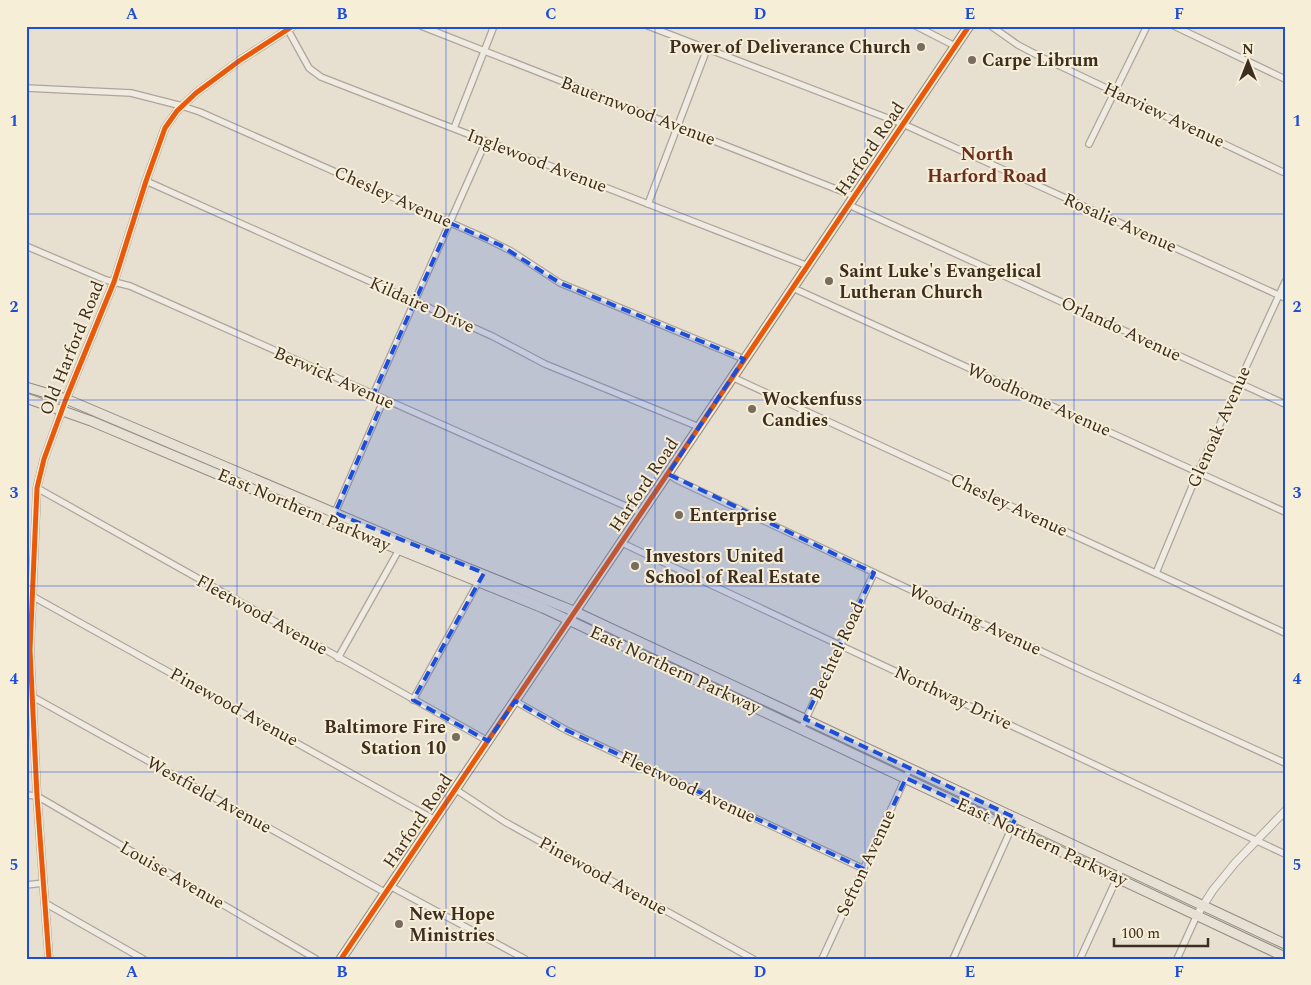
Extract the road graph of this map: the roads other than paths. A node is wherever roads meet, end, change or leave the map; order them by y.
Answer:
1 (421, 26) edge
2 (494, 26) edge
3 (648, 26) edge
4 (916, 26) edge
5 (969, 26) edge
6 (991, 26) edge
7 (1147, 26) edge
8 (1174, 26) edge
9 (289, 27) edge
10 (956, 46) junction
11 (706, 49) junction
12 (484, 51) junction
13 (1285, 79) edge
14 (26, 88) edge
15 (1115, 92) junction
16 (182, 106) junction
17 (903, 124) junction
18 (677, 126) junction
19 (454, 128) junction
20 (486, 141) junction
21 (1089, 144) dead end
22 (1285, 173) edge
23 (146, 181) junction
24 (854, 196) junction
25 (648, 204) junction
26 (849, 205) junction
27 (450, 223) junction
28 (26, 246) edge
29 (808, 266) junction
30 (114, 282) junction
31 (1285, 282) edge
32 (793, 288) junction
33 (1282, 297) edge
34 (414, 301) junction
35 (744, 359) junction
36 (732, 377) junction
37 (1238, 383) junction
38 (26, 387) edge
39 (373, 395) junction
40 (26, 398) edge
41 (66, 399) junction
42 (384, 400) junction
43 (1285, 404) edge
44 (62, 410) junction
45 (699, 427) junction
46 (178, 446) junction
47 (174, 456) junction
48 (1198, 472) junction
49 (668, 474) junction
50 (37, 488) junction
51 (1285, 512) edge
52 (335, 513) junction
53 (641, 513) junction
54 (331, 522) junction
55 (622, 542) junction
56 (401, 545) junction
57 (874, 573) junction
58 (1156, 573) junction
59 (482, 577) junction
60 (32, 596) junction
61 (576, 612) junction
62 (570, 620) junction
63 (1285, 633) edge
64 (840, 645) junction
65 (338, 658) junction
66 (718, 678) junction
67 (30, 688) edge
68 (714, 688) junction
69 (33, 697) junction
70 (414, 700) junction
71 (515, 701) junction
72 (805, 719) junction
73 (801, 728) junction
74 (488, 741) junction
75 (1285, 763) edge
76 (910, 768) junction
77 (906, 778) junction
78 (455, 789) junction
79 (26, 795) edge
80 (38, 796) junction
81 (1285, 811) edge
82 (1016, 818) junction
83 (435, 820) junction
84 (1011, 827) junction
85 (1256, 841) junction
86 (1285, 854) edge
87 (1122, 867) junction
88 (864, 869) junction
89 (1117, 877) junction
90 (44, 884) junction
91 (26, 885) edge
92 (388, 889) junction
93 (45, 903) junction
94 (1203, 905) junction
95 (1197, 915) junction
96 (1285, 944) edge
97 (1285, 958) edge
98 (49, 959) edge
99 (143, 959) edge
100 (316, 959) edge
101 (342, 959) edge
102 (525, 959) edge
103 (753, 959) edge
104 (822, 959) edge
105 (952, 959) edge
106 (1080, 959) edge
107 (1177, 959) edge

1 - 12 street, Bauernwood Avenue
2 - 12 street
3 - 11 street, Rosalie Avenue
4 - 10 street
5 - 10 main road, Harford Road
6 - 15 street, Harview Avenue
7 - 15 street
8 - 13 street
9 - 16 street, Old Harford Road
9 - 19 street, Inglewood Avenue
10 - 17 main road, Harford Road
11 - 17 street, Rosalie Avenue
11 - 18 street
12 - 18 street, Bauernwood Avenue
12 - 19 street
14 - 16 street, Chesley Avenue
15 - 21 street
15 - 22 street, Harview Avenue
16 - 23 street, Old Harford Road
16 - 27 street, Chesley Avenue
17 - 24 main road, Harford Road
17 - 33 street, Rosalie Avenue
18 - 24 street, Bauernwood Avenue
18 - 25 street
19 - 20 street, Inglewood Avenue
20 - 25 street, Inglewood Avenue
20 - 27 street
23 - 30 street, Old Harford Road
23 - 34 street, Kildaire Drive
24 - 26 main road, Harford Road
25 - 29 street, Inglewood Avenue
26 - 29 main road, Harford Road
26 - 37 street, Orlando Avenue
27 - 34 street
27 - 35 street, Chesley Avenue
28 - 30 street, Berwick Avenue
29 - 32 main road, Harford Road
30 - 39 street, Berwick Avenue
30 - 41 street, Old Harford Road
31 - 33 street, Glenoak Avenue
32 - 35 main road, Harford Road
32 - 48 street, Woodhome Avenue
33 - 37 street, Glenoak Avenue
34 - 39 street
34 - 45 street, Kildaire Drive
35 - 36 main road, Harford Road
36 - 45 main road, Harford Road
36 - 58 street, Chesley Avenue
37 - 43 street, Orlando Avenue
37 - 48 street, Glenoak Avenue
38 - 41 main road, East Northern Parkway
39 - 42 street, Berwick Avenue
40 - 44 main road, East Northern Parkway
41 - 44 street, Old Harford Road
41 - 46 main road, East Northern Parkway
42 - 52 street
42 - 53 street, Berwick Avenue
44 - 47 main road, East Northern Parkway
44 - 50 street, Old Harford Road
45 - 49 main road, Harford Road
46 - 47 main road
46 - 52 main road, East Northern Parkway
47 - 54 main road, East Northern Parkway
48 - 51 street, Woodhome Avenue
48 - 58 street, Glenoak Avenue
49 - 53 main road, Harford Road
49 - 57 street, Woodring Avenue
50 - 60 street, Old Harford Road
50 - 65 street, Fleetwood Avenue
52 - 54 street
52 - 56 main road, East Northern Parkway
53 - 55 main road, Harford Road
54 - 56 main road, East Northern Parkway
55 - 61 main road, Harford Road
55 - 64 street, Northway Drive
56 - 59 main road, East Northern Parkway
56 - 65 street
57 - 64 street, Bechtel Road
57 - 75 street, Woodring Avenue
58 - 63 street, Chesley Avenue
59 - 61 main road, East Northern Parkway
59 - 62 main road, East Northern Parkway
59 - 70 street
60 - 67 street, Old Harford Road
60 - 83 street, Pinewood Avenue
61 - 62 main road, Harford Road
61 - 66 main road, East Northern Parkway
62 - 68 main road, East Northern Parkway
62 - 71 main road, Harford Road
64 - 72 street, Bechtel Road
64 - 85 street, Northway Drive
65 - 70 street, Fleetwood Avenue
66 - 68 main road
66 - 72 main road, East Northern Parkway
67 - 69 street, Old Harford Road
68 - 73 main road, East Northern Parkway
69 - 80 street, Old Harford Road
69 - 92 street, Westfield Avenue
70 - 74 street, Fleetwood Avenue
71 - 74 main road, Harford Road
71 - 88 street, Fleetwood Avenue
72 - 73 street, Bechtel Road
72 - 76 main road, East Northern Parkway
73 - 77 main road, East Northern Parkway
74 - 78 main road, Harford Road
76 - 77 street, Sefton Avenue
76 - 82 main road, East Northern Parkway
77 - 84 main road, East Northern Parkway
77 - 88 street, Sefton Avenue
78 - 83 main road, Harford Road
78 - 103 street, Pinewood Avenue
79 - 80 street, Louise Avenue
80 - 90 street, Old Harford Road
80 - 100 street, Louise Avenue
81 - 85 street
82 - 84 street
82 - 87 main road, East Northern Parkway
83 - 92 main road, Harford Road
84 - 89 main road, East Northern Parkway
84 - 105 street
85 - 86 street, Northway Drive
85 - 94 street
87 - 89 street
87 - 94 main road, East Northern Parkway
88 - 104 street, Sefton Avenue
89 - 95 main road, East Northern Parkway
89 - 106 street
90 - 91 street
90 - 93 street, Old Harford Road
92 - 101 main road, Harford Road
92 - 102 street, Westfield Avenue
93 - 98 street, Old Harford Road
93 - 99 street
94 - 95 street
94 - 96 main road, East Northern Parkway
95 - 97 main road, East Northern Parkway
95 - 107 street

